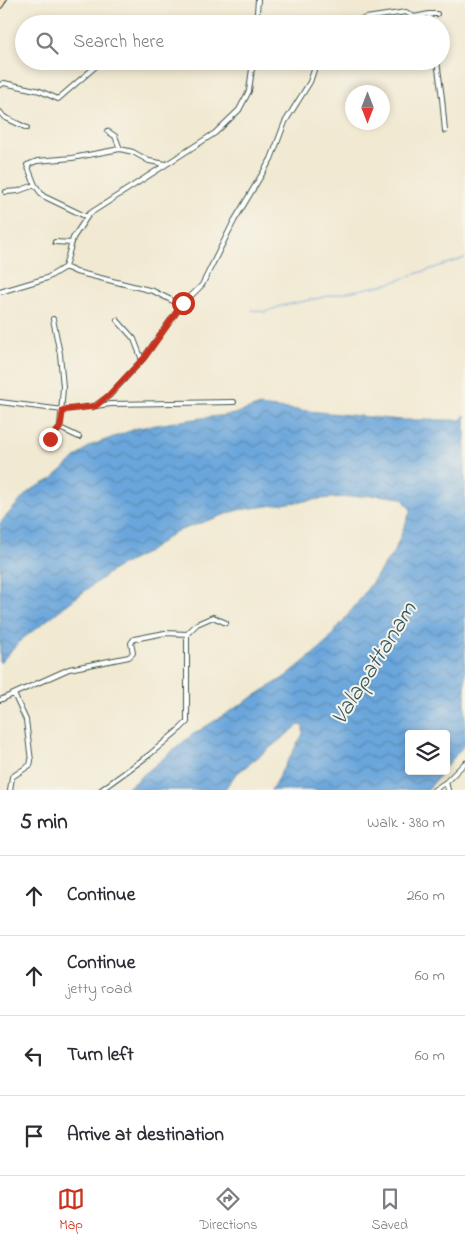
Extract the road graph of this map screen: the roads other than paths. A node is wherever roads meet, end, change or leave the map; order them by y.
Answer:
1 (3, 0) edge
2 (258, 0) edge
3 (0, 5) edge
4 (429, 14) joint
5 (436, 14) dead end
6 (257, 15) edge
7 (386, 15) edge
8 (411, 15) edge
9 (424, 15) edge
10 (92, 70) edge
11 (252, 70) edge
12 (314, 70) edge
13 (437, 70) edge
14 (0, 85) edge
15 (0, 112) edge
16 (28, 128) dead end
17 (107, 130) dead end
18 (445, 131) dead end
19 (120, 149) junction
20 (166, 164) junction
21 (35, 185) junction
22 (6, 192) dead end
23 (87, 217) junction
24 (55, 242) dead end
25 (72, 243) junction
26 (65, 267) junction
27 (0, 292) edge
28 (183, 303) junction
29 (53, 319) dead end
30 (117, 320) dead end
31 (142, 360) junction
32 (0, 402) edge
33 (234, 402) dead end
34 (93, 407) junction
35 (63, 410) junction
36 (60, 428) junction
37 (79, 437) dead end
38 (50, 439) dead end
39 (226, 623) dead end
40 (187, 634) junction
41 (14, 694) junction
42 (0, 700) edge
43 (465, 763) edge
44 (446, 782) junction
45 (10, 790) edge
46 (101, 790) edge
47 (434, 790) edge
48 (448, 790) edge

1 - 3 main road
2 - 6 street
4 - 5 street
4 - 9 street
7 - 8 street
10 - 14 street
11 - 20 street
12 - 28 street
13 - 18 street
15 - 16 street
17 - 19 street
19 - 20 street
19 - 21 street
20 - 23 street
21 - 22 street
21 - 23 street
23 - 25 street
24 - 25 street
25 - 26 street
26 - 27 street
26 - 28 street
28 - 31 street
29 - 35 street
30 - 31 street
31 - 34 street
32 - 35 street
33 - 34 street
34 - 35 street
35 - 36 street
36 - 37 street
36 - 38 street
39 - 40 street
40 - 41 street
40 - 46 street
41 - 42 street
41 - 45 street
43 - 44 street
44 - 47 street
44 - 48 street

